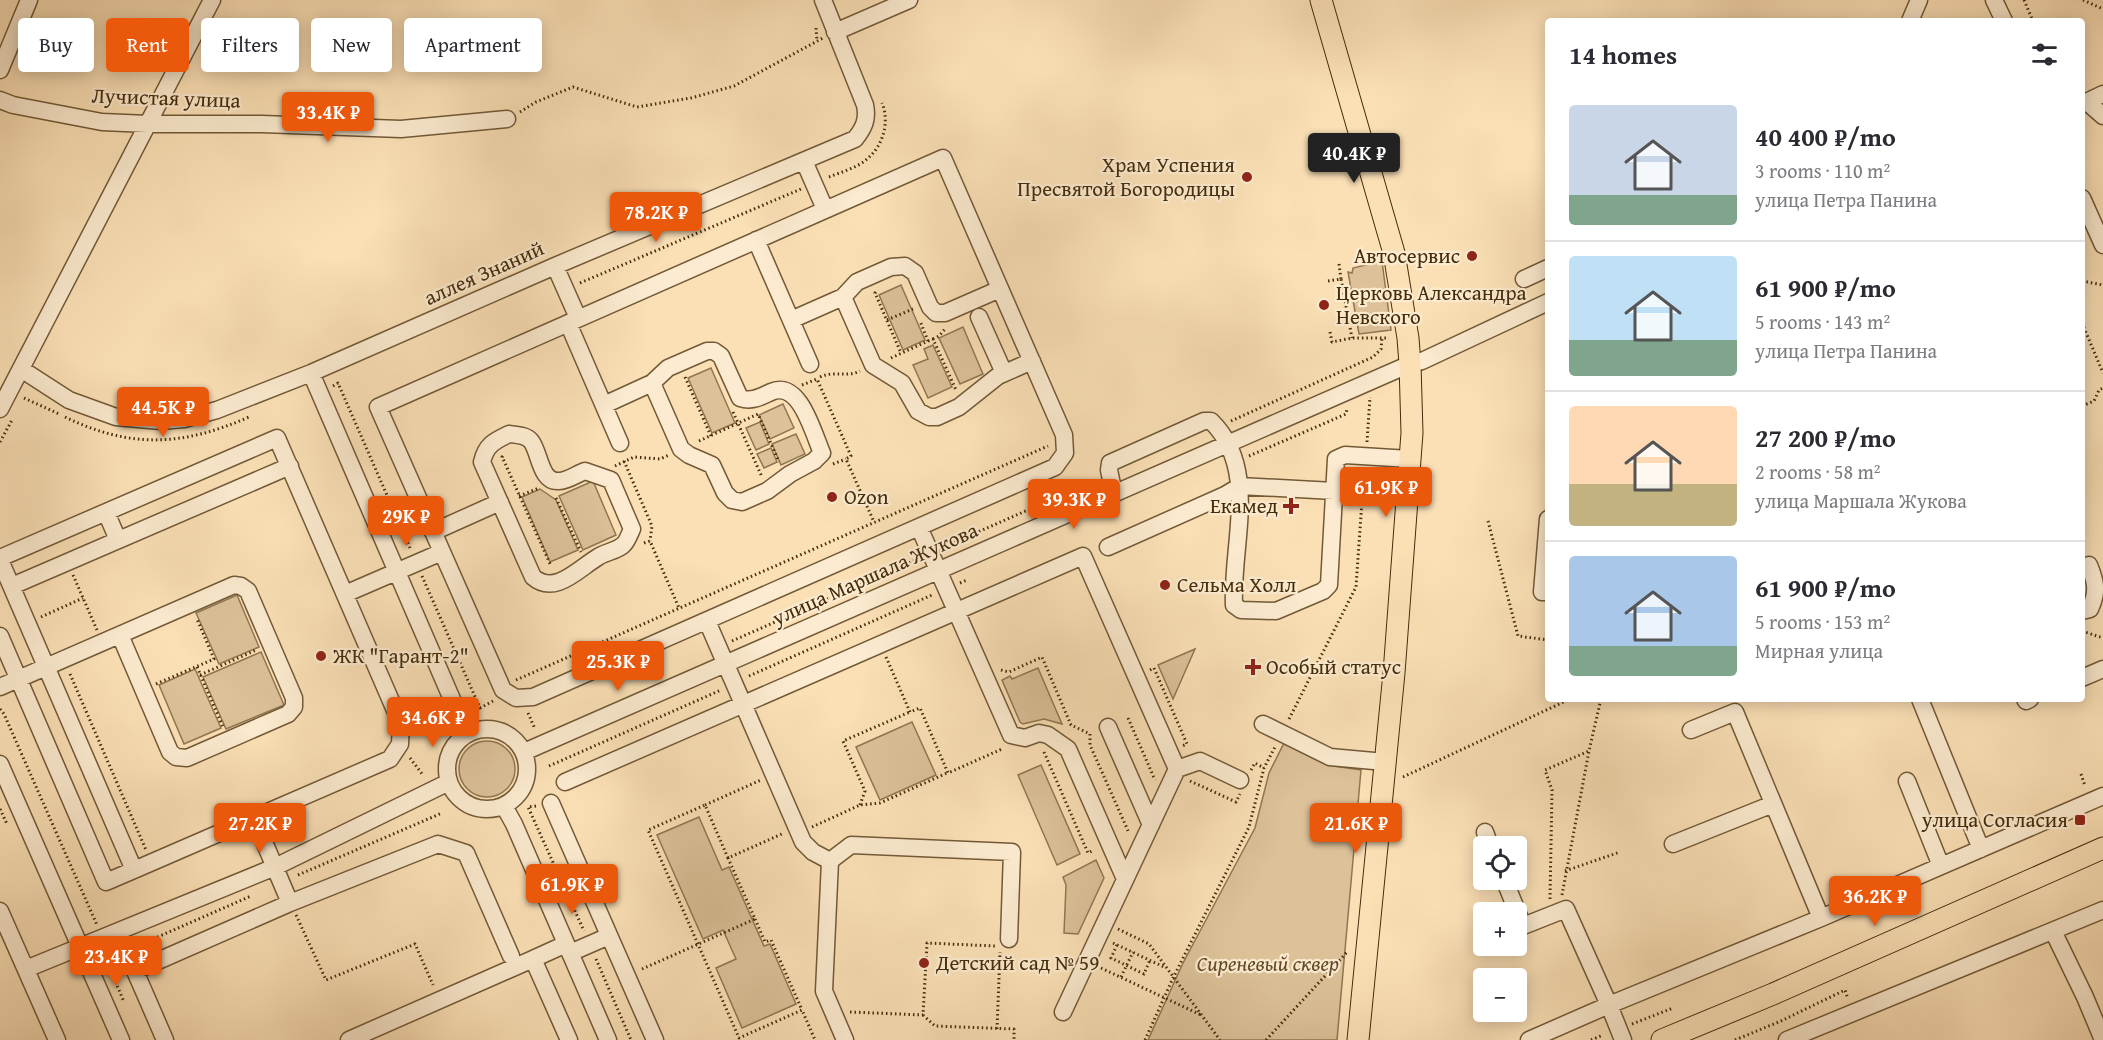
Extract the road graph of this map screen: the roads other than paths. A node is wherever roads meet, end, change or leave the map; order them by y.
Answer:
1 (29, 0) edge
2 (212, 0) edge
3 (823, 0) edge
4 (909, 0) edge
5 (1321, 0) edge
6 (1919, 0) edge
7 (1995, 0) edge
8 (1911, 18) edge
9 (2003, 18) edge
10 (835, 32) junction
11 (0, 69) edge
12 (2103, 94) edge
13 (0, 100) edge
14 (2085, 103) edge
15 (2085, 104) edge
16 (2103, 116) edge
17 (507, 119) road end
18 (148, 124) junction
19 (804, 161) junction
20 (2085, 205) edge
21 (825, 209) junction
22 (756, 240) junction
23 (2103, 245) edge
24 (555, 266) junction
25 (1545, 269) edge
26 (1524, 279) dead end
27 (1000, 289) junction
28 (843, 297) junction
29 (1545, 304) edge
30 (979, 317) dead end
31 (791, 320) junction
32 (573, 321) junction
33 (1032, 361) junction
34 (810, 364) dead end
35 (1410, 364) junction
36 (21, 369) junction
37 (311, 373) junction
38 (1004, 374) junction
39 (652, 383) junction
40 (604, 405) junction
41 (0, 409) edge
42 (620, 443) dead end
43 (1229, 444) junction
44 (1410, 459) junction
45 (290, 466) junction
46 (1240, 486) junction
47 (1334, 490) junction
48 (1114, 494) junction
49 (500, 502) junction
50 (106, 512) junction
51 (919, 527) junction
52 (433, 532) junction
53 (118, 540) junction
54 (1108, 547) dead end
55 (442, 552) junction
56 (0, 559) edge
57 (2091, 565) edge
58 (398, 571) junction
59 (939, 571) junction
60 (12, 586) junction
61 (345, 594) junction
62 (2085, 610) edge
63 (956, 611) junction
64 (706, 621) junction
65 (120, 635) junction
66 (0, 636) edge
67 (725, 664) junction
68 (46, 667) junction
69 (2103, 669) edge
70 (2085, 677) edge
71 (18, 679) junction
72 (0, 687) edge
73 (1921, 702) edge
74 (743, 704) junction
75 (1263, 724) dead end
76 (1108, 727) dead end
77 (1691, 730) dead end
78 (467, 734) junction
79 (524, 752) junction
80 (0, 764) edge
81 (1177, 769) junction
82 (1390, 771) junction
83 (1240, 780) dead end
84 (1907, 781) dead end
85 (449, 782) junction
86 (565, 782) dead end
87 (2103, 796) edge
88 (551, 803) dead end
89 (1773, 804) junction
90 (504, 806) junction
91 (254, 818) junction
92 (1150, 825) junction
93 (1672, 844) dead end
94 (2103, 848) edge
95 (1981, 849) junction
96 (830, 861) junction
97 (1941, 866) junction
98 (275, 867) junction
99 (134, 870) junction
100 (1125, 879) junction
101 (1508, 890) edge
102 (290, 903) junction
103 (0, 910) edge
104 (2103, 910) edge
105 (1821, 918) junction
106 (2053, 931) junction
107 (609, 936) junction
108 (1009, 939) dead end
109 (80, 947) junction
110 (568, 949) junction
111 (511, 956) dead end
112 (533, 958) junction
113 (26, 969) junction
114 (1609, 1005) junction
115 (2097, 1011) edge
116 (1063, 1012) dead end
117 (1624, 1033) edge
118 (57, 1040) edge
119 (121, 1040) edge
120 (165, 1040) edge
121 (349, 1040) edge
122 (569, 1040) edge
123 (608, 1040) edge
124 (655, 1040) edge
125 (845, 1040) edge
126 (1358, 1040) edge
127 (1529, 1040) edge
128 (1662, 1040) edge
129 (1787, 1040) edge
130 (2103, 1040) edge

1 - 11 street
2 - 18 street
3 - 10 street, аллея Знаний
4 - 10 street
5 - 35 main road
6 - 8 street
7 - 9 street
10 - 19 street, аллея Знаний
12 - 14 street
13 - 18 street, Лучистая улица
15 - 16 street
17 - 18 street, Лучистая улица
18 - 36 street
19 - 21 street
19 - 24 street, аллея Знаний
20 - 23 street
21 - 22 street
21 - 27 street
22 - 31 street
22 - 32 street
24 - 32 street
24 - 37 street, аллея Знаний
25 - 26 street
27 - 28 street
27 - 33 street
28 - 31 street
28 - 38 street
29 - 35 street, улица Маршала Жукова
30 - 38 street
31 - 34 street
32 - 40 street
32 - 52 street
33 - 38 street
33 - 51 street
35 - 43 street, улица Маршала Жукова
35 - 44 main road
36 - 37 street, аллея Знаний
36 - 41 street
37 - 58 street
39 - 39 street
39 - 40 street
40 - 42 street
43 - 46 street
43 - 48 street, улица Маршала Жукова
43 - 48 street
44 - 47 street
44 - 82 main road
45 - 50 street
45 - 53 street
45 - 61 street
46 - 47 street
46 - 47 street
46 - 54 street
48 - 59 street, улица Маршала Жукова
49 - 49 street
49 - 52 street
50 - 53 street
50 - 56 street
51 - 59 street
51 - 64 street
52 - 55 street
53 - 60 street
55 - 58 street
55 - 64 street
56 - 60 street
57 - 62 street
58 - 61 street
58 - 78 street
59 - 63 street
59 - 67 street, улица Маршала Жукова
60 - 68 street
61 - 91 street
63 - 74 street
63 - 81 street
63 - 100 street
64 - 67 street
65 - 65 street
65 - 68 street
66 - 71 street
67 - 74 street
67 - 79 street, улица Маршала Жукова
68 - 71 street
68 - 99 street
69 - 70 street
71 - 72 street
71 - 99 street
73 - 95 street
74 - 86 street
74 - 96 street
75 - 82 street
76 - 92 street
77 - 89 street
78 - 79 street
78 - 85 street
79 - 90 street
80 - 109 street
81 - 83 street
81 - 92 street
82 - 126 main road
84 - 97 street
85 - 90 street
85 - 98 street
87 - 95 street
88 - 107 street
89 - 93 street
89 - 105 street
90 - 110 street
91 - 98 street
91 - 99 street
92 - 100 street
94 - 128 main road
95 - 97 street
96 - 108 street
96 - 125 street
97 - 105 street
98 - 102 street
98 - 109 street
100 - 116 street
101 - 114 street
102 - 111 street
102 - 120 street
103 - 113 street
104 - 106 street
105 - 114 street
106 - 115 street
106 - 129 street
107 - 110 street
107 - 124 street
109 - 113 street
109 - 119 street
110 - 112 street
110 - 123 street
112 - 121 street
112 - 122 street
113 - 118 street
114 - 117 street
114 - 127 street
115 - 130 street

